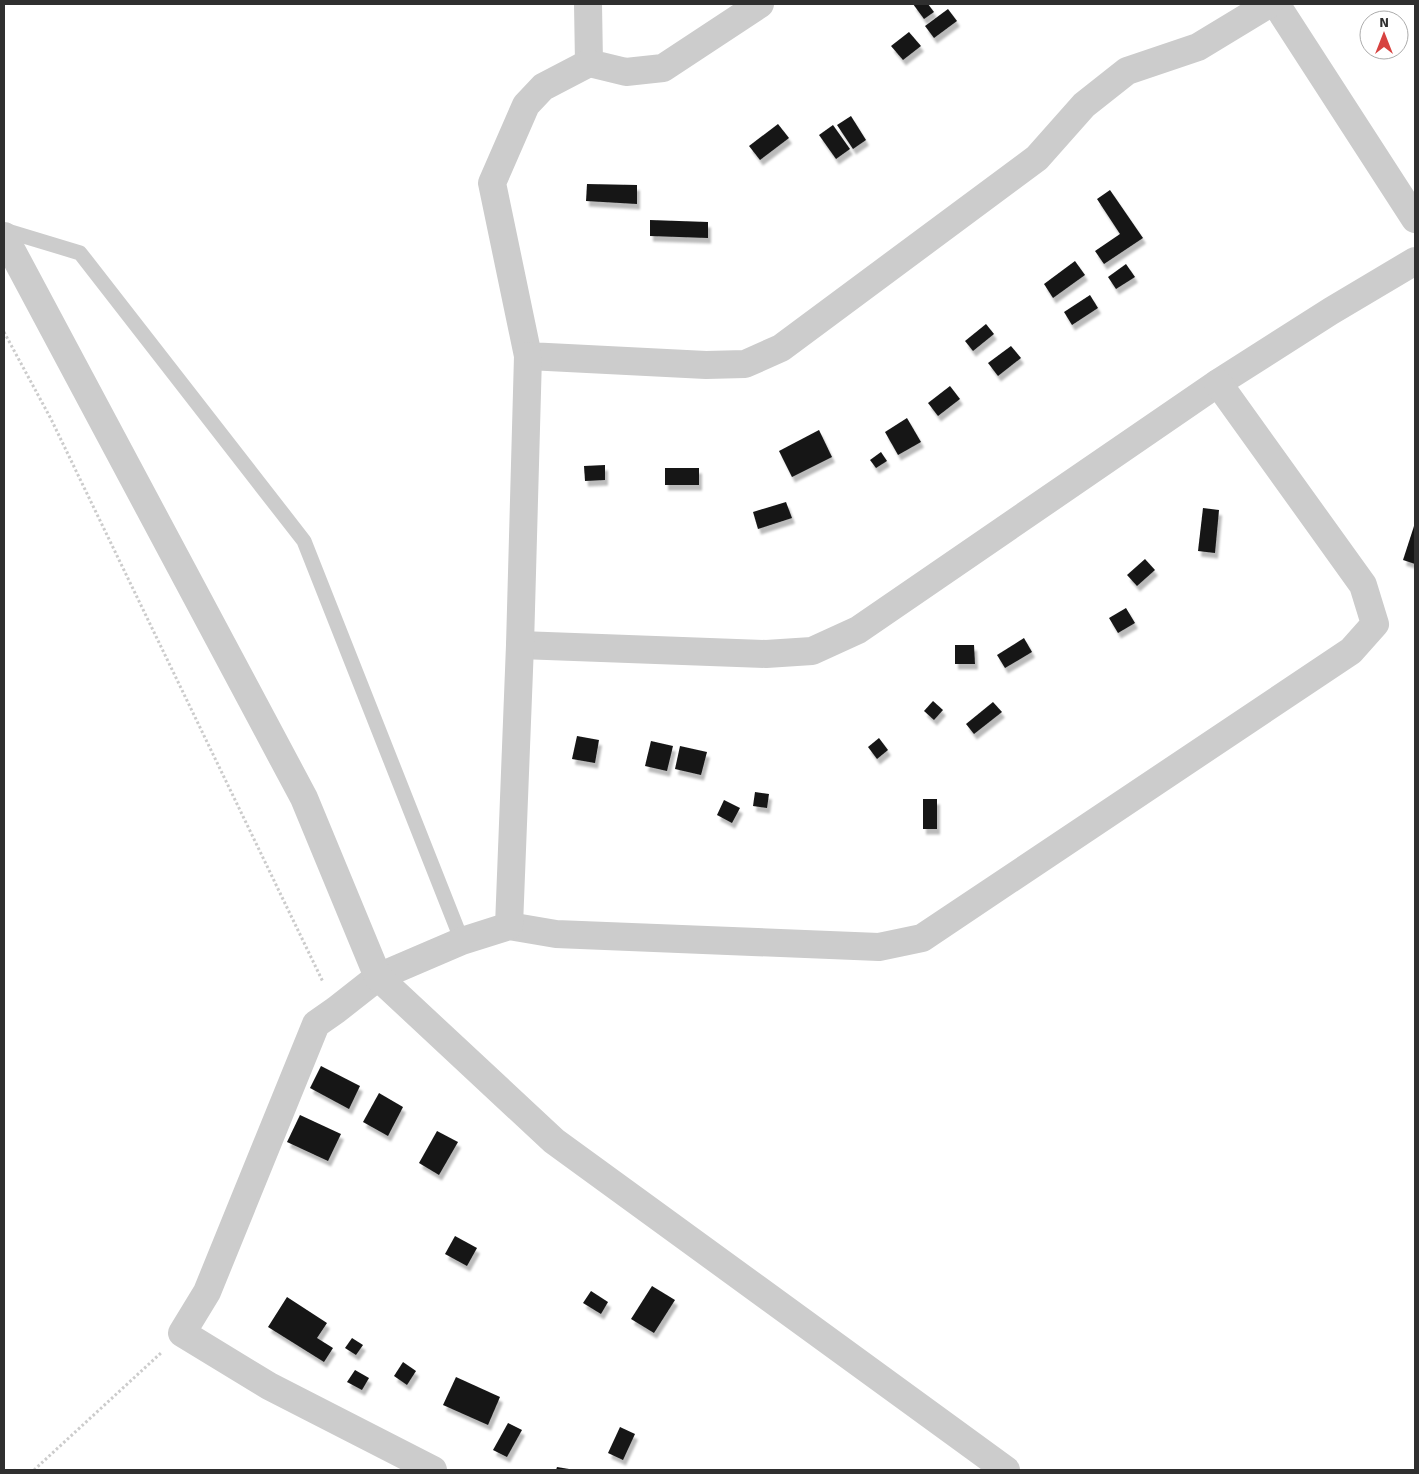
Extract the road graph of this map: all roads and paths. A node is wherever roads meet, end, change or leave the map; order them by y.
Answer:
1 (588, 4) edge
2 (760, 4) edge
3 (1269, 4) edge
4 (1276, 4) edge
5 (589, 63) junction
6 (1415, 219) edge
7 (4, 230) edge
8 (4, 236) edge
9 (1415, 261) edge
10 (4, 332) edge
11 (528, 356) junction
12 (1218, 383) junction
13 (520, 645) junction
14 (509, 926) junction
15 (462, 941) junction
16 (378, 977) junction
17 (336, 1010) junction
18 (182, 1334) junction
19 (34, 1470) edge
20 (433, 1470) edge
21 (1006, 1470) edge

1 - 5 street
2 - 5 street
3 - 11 street
4 - 6 street
5 - 11 street
7 - 15 lane
8 - 16 street
9 - 12 street
10 - 17 path
11 - 13 street
12 - 13 street
12 - 14 street
13 - 14 street
14 - 15 street
15 - 16 street
16 - 17 street
16 - 21 street
17 - 18 street
18 - 19 path
18 - 20 street

